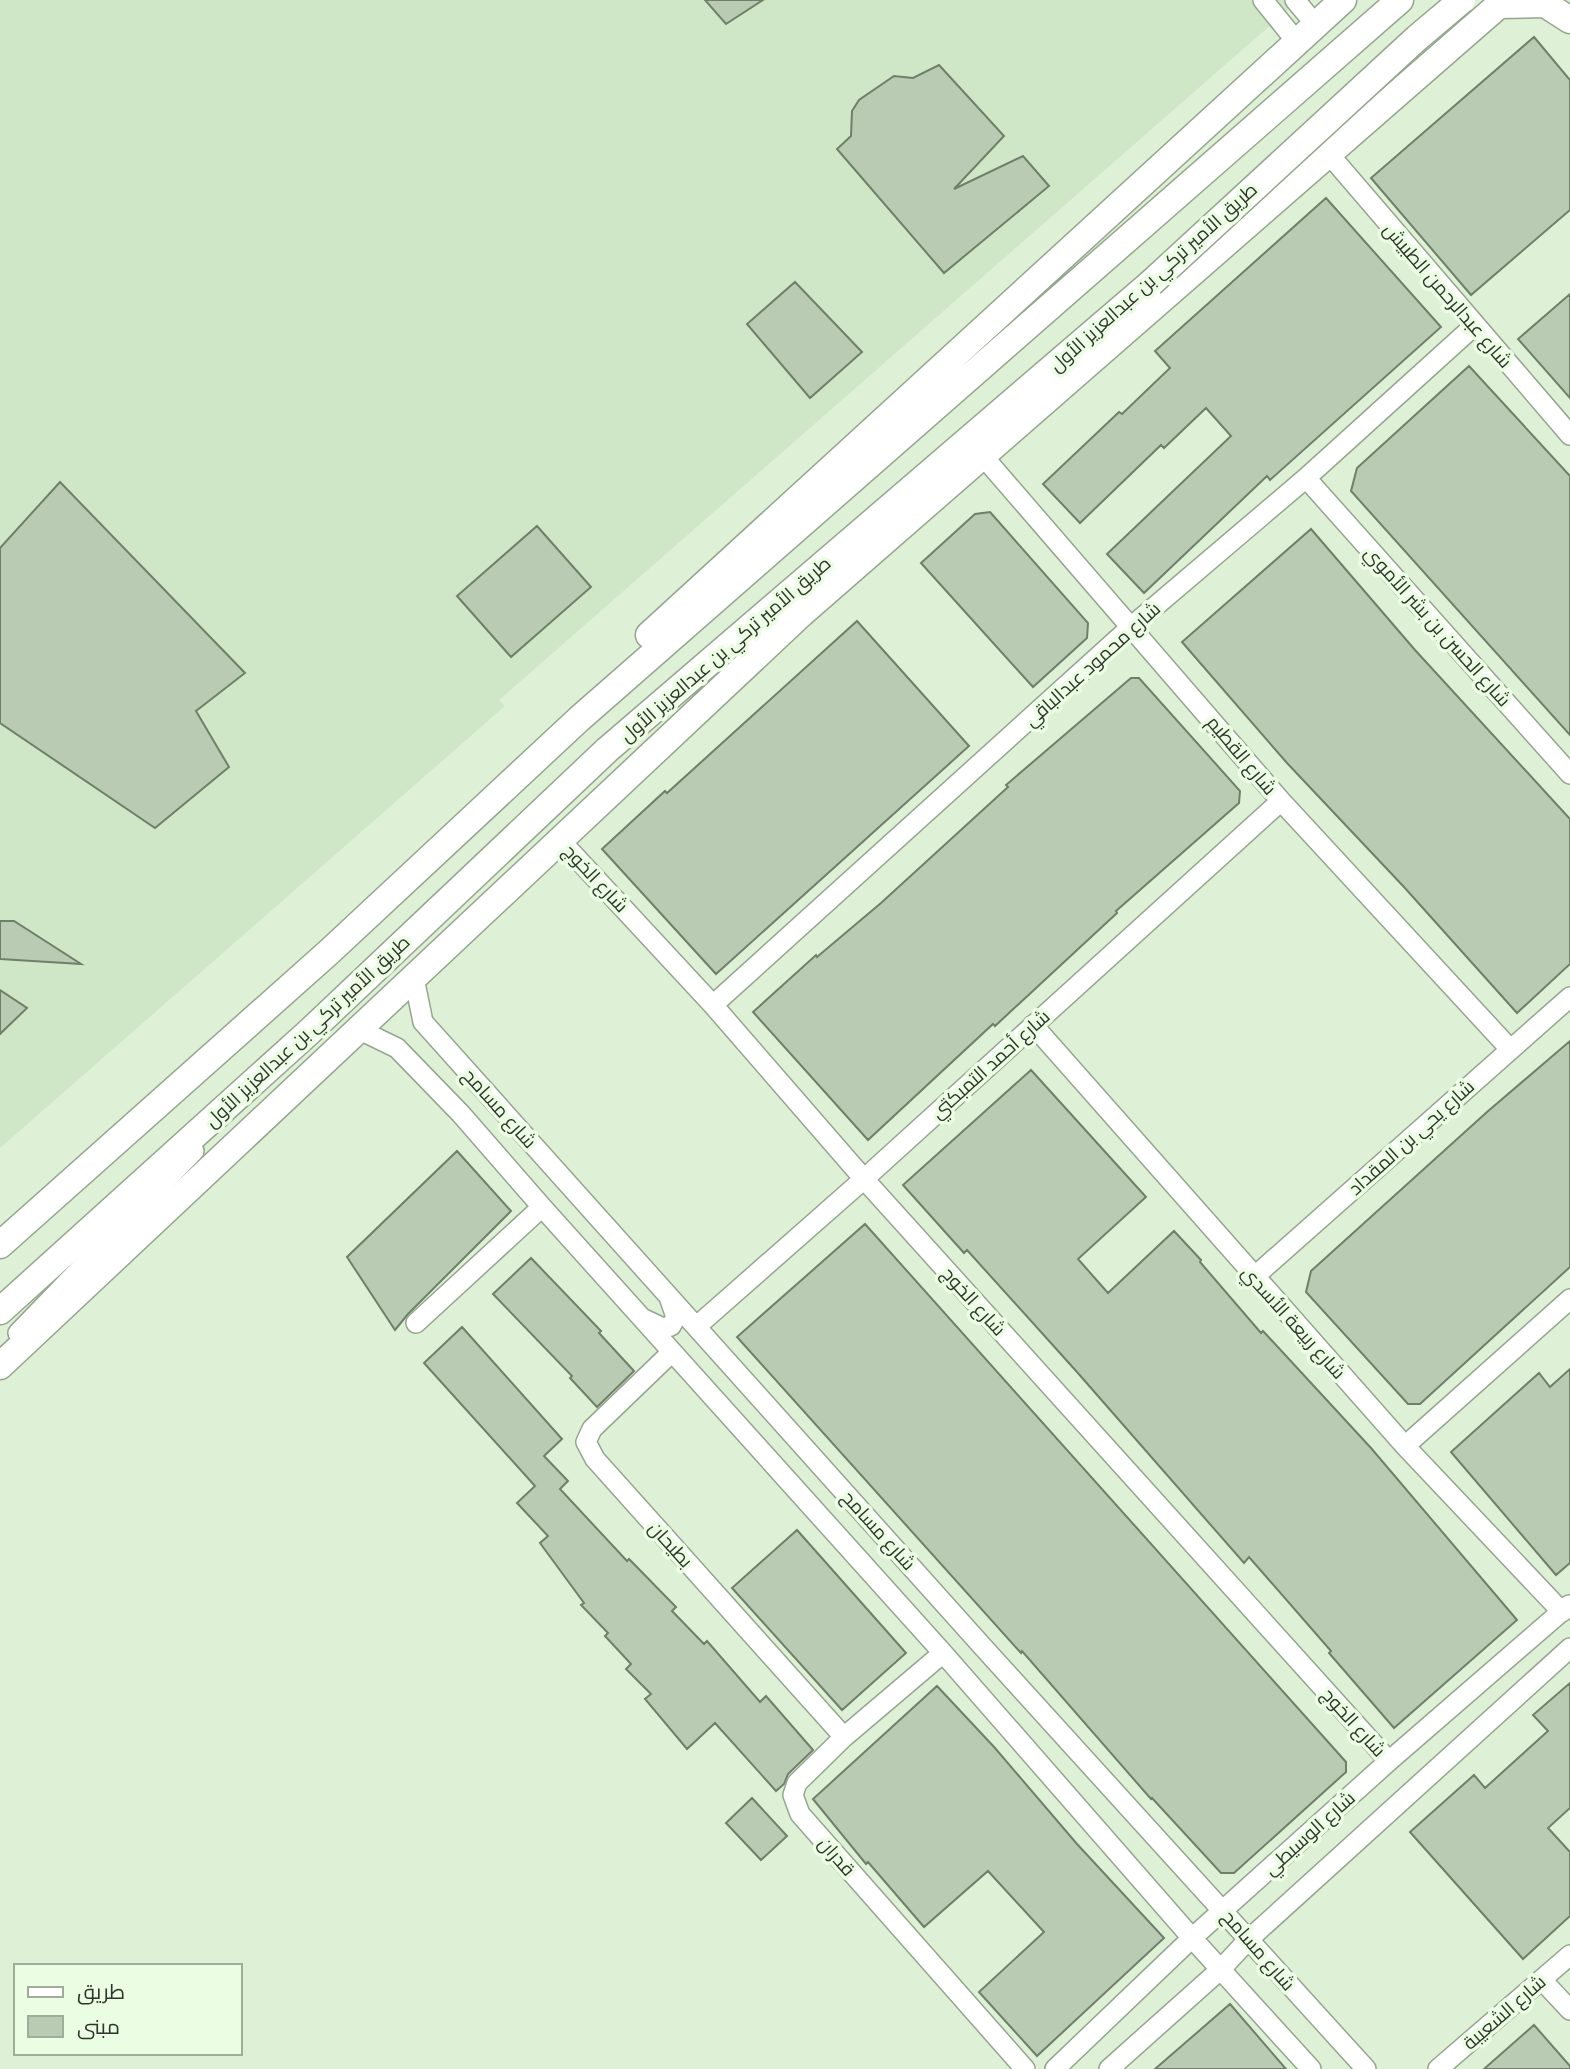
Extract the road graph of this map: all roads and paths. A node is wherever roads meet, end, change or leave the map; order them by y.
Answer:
1 (1263, 0) edge
2 (1295, 0) edge
3 (1343, 0) edge
4 (1400, 0) edge
5 (1454, 0) edge
6 (1462, 0) edge
7 (1502, 2) edge
8 (1570, 20) edge
9 (1305, 33) junction
10 (1418, 75) junction
11 (1328, 153) junction
12 (1474, 326) junction
13 (1570, 435) edge
14 (982, 455) junction
15 (1306, 478) junction
16 (801, 614) junction
17 (1132, 626) junction
18 (748, 629) junction
19 (1570, 774) edge
20 (1281, 801) junction
21 (559, 839) junction
22 (414, 978) junction
23 (1570, 997) edge
24 (713, 1005) junction
25 (1033, 1025) junction
26 (358, 1029) junction
27 (309, 1032) junction
28 (1510, 1049) junction
29 (482, 1088) junction
30 (461, 1114) junction
31 (864, 1179) junction
32 (542, 1207) junction
33 (0, 1231) edge
34 (0, 1245) edge
35 (1254, 1278) junction
36 (667, 1292) junction
37 (1570, 1299) edge
38 (0, 1311) edge
39 (640, 1317) junction
40 (416, 1324) dead end
41 (697, 1326) junction
42 (0, 1351) edge
43 (672, 1352) junction
44 (729, 1361) junction
45 (0, 1366) edge
46 (700, 1381) junction
47 (1405, 1447) junction
48 (1566, 1608) edge
49 (1570, 1648) edge
50 (943, 1653) junction
51 (844, 1737) junction
52 (1389, 1762) junction
53 (1224, 1910) junction
54 (1192, 1938) junction
55 (1248, 1940) junction
56 (1570, 1955) edge
57 (1221, 1969) junction
58 (1542, 1980) junction
59 (1570, 2010) edge
60 (1025, 2069) edge
61 (1055, 2069) edge
62 (1109, 2069) edge
63 (1311, 2069) edge
64 (1366, 2069) edge
65 (1438, 2069) edge

1 - 9 street
2 - 9 street
3 - 9 main road
4 - 34 main road
5 - 10 main road
6 - 18 main road, طريق الأمير تركي بن عبدالعزيز الأول, bridge
7 - 8 main road
7 - 10 main road
9 - 33 main road
10 - 11 main road
11 - 12 street, شارع عبدالرحمن الطبيش
11 - 14 main road
12 - 13 street, شارع عبدالرحمن الطبيش
12 - 15 street, شارع محمود عبدالباقي
14 - 16 main road
14 - 17 street, شارع القطيم
15 - 17 street, شارع محمود عبدالباقي
15 - 19 street, شارع الحسن بن بشر الأموي
16 - 18 main road
16 - 21 main road
17 - 20 street, شارع القطيم
17 - 24 street, شارع محمود عبدالباقي
18 - 27 main road, طريق الأمير تركي بن عبدالعزيز الأول
20 - 25 street, شارع أحمد التمبكتي
20 - 28 street, شارع القطيم
21 - 22 main road
21 - 24 street, شارع الخوج
22 - 26 main road
22 - 29 street, شارع مسامح
23 - 28 street, شارع يحي بن المقداد
24 - 31 street, شارع الخوج
25 - 31 street, شارع أحمد التمبكتي
25 - 35 street, شارع ربيعة الأسدي
26 - 30 street, شارع مسامح
26 - 45 main road
27 - 38 main road, طريق الأمير تركي بن عبدالعزيز الأول
27 - 42 street
28 - 35 street, شارع يحي بن المقداد
29 - 30 street
29 - 36 street, شارع مسامح
30 - 32 street, شارع مسامح
31 - 41 street, شارع أحمد التمبكتي
31 - 52 street, شارع الخوج
32 - 39 street, شارع مسامح
32 - 40 street
35 - 47 street, شارع ربيعة الأسدي
36 - 39 street
36 - 41 street, شارع مسامح
37 - 47 street
39 - 43 street, شارع مسامح
41 - 44 street, شارع مسامح
43 - 46 street, شارع مسامح
43 - 51 street, بطيحان
44 - 46 street
44 - 53 street, شارع مسامح
46 - 50 street, شارع مسامح
47 - 48 street, شارع ربيعة الأسدي
48 - 52 street, شارع الوسيطي
49 - 55 street, شارع الوسيطي
50 - 51 street, قدران
50 - 54 street, شارع مسامح
51 - 60 street, قدران
52 - 53 street, شارع الوسيطي
53 - 54 street, شارع الوسيطي
53 - 55 street, شارع مسامح
54 - 57 street, شارع مسامح
54 - 61 street, شارع الوسيطي
55 - 57 street, شارع الوسيطي
55 - 64 street, شارع مسامح
56 - 58 street, شارع الشعيبة
57 - 62 street, شارع الوسيطي
57 - 63 street, شارع مسامح
58 - 59 street
58 - 65 street, شارع الشعيبة

